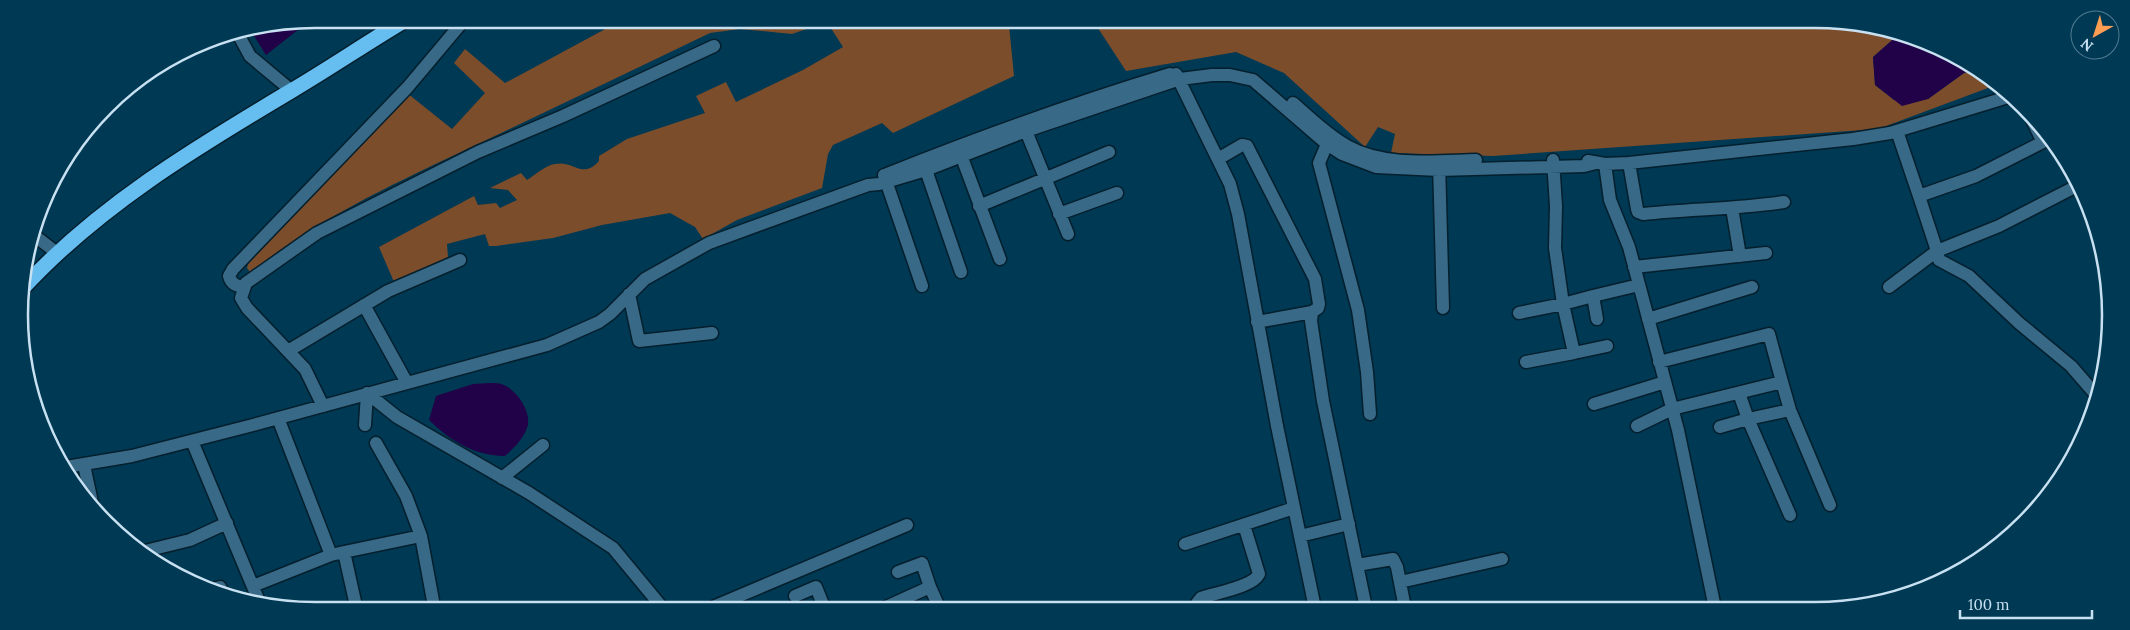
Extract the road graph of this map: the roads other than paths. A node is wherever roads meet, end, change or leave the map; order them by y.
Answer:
1 (377, 28) edge
2 (391, 28) edge
3 (457, 28) edge
4 (240, 37) edge
5 (714, 46) dead end
6 (1177, 76) junction
7 (288, 87) junction
8 (2004, 98) edge
9 (1026, 131) junction
10 (1897, 131) junction
11 (2040, 137) edge
12 (1329, 139) junction
13 (1108, 152) dead end
14 (961, 155) junction
15 (1218, 159) junction
16 (1553, 163) junction
17 (1629, 163) junction
18 (1600, 164) junction
19 (1439, 165) junction
20 (926, 170) junction
21 (885, 178) junction
22 (1044, 178) junction
23 (2071, 189) dead end
24 (1117, 193) dead end
25 (1919, 196) junction
26 (1784, 202) dead end
27 (979, 206) junction
28 (1732, 208) junction
29 (1059, 214) junction
30 (1068, 234) dead end
31 (38, 238) edge
32 (53, 250) junction
33 (1937, 251) junction
34 (1766, 253) dead end
35 (1740, 256) junction
36 (1000, 259) dead end
37 (460, 260) dead end
38 (32, 267) edge
39 (1634, 267) junction
40 (961, 272) dead end
41 (30, 279) edge
42 (1639, 285) junction
43 (922, 286) dead end
44 (244, 287) junction
45 (1752, 287) dead end
46 (1889, 287) dead end
47 (629, 294) junction
48 (1592, 296) junction
49 (1563, 304) junction
50 (364, 305) junction
51 (1443, 308) dead end
52 (1312, 312) junction
53 (1519, 314) dead end
54 (1598, 319) dead end
55 (1648, 319) junction
56 (1257, 322) junction
57 (712, 333) dead end
58 (1607, 346) dead end
59 (288, 351) junction
60 (1574, 353) junction
61 (1526, 362) dead end
62 (1659, 362) junction
63 (407, 382) junction
64 (1665, 382) junction
65 (1782, 382) junction
66 (2092, 391) edge
67 (367, 393) junction
68 (1739, 393) junction
69 (1594, 404) dead end
70 (324, 406) junction
71 (1672, 409) junction
72 (1790, 410) junction
73 (1370, 414) dead end
74 (278, 418) junction
75 (1748, 420) junction
76 (365, 425) dead end
77 (1637, 426) dead end
78 (1720, 427) dead end
79 (192, 441) junction
80 (376, 443) dead end
81 (543, 445) dead end
82 (84, 465) junction
83 (71, 466) edge
84 (502, 478) junction
85 (90, 494) edge
86 (1830, 505) dead end
87 (1294, 508) junction
88 (1790, 515) dead end
89 (226, 523) junction
90 (907, 524) dead end
91 (1349, 524) junction
92 (1244, 525) junction
93 (421, 536) junction
94 (1300, 536) junction
95 (1185, 544) dead end
96 (149, 550) edge
97 (337, 554) junction
98 (1502, 559) dead end
99 (1357, 565) junction
100 (898, 572) dead end
101 (1400, 582) junction
102 (253, 586) junction
103 (930, 587) junction
104 (795, 596) dead end
105 (257, 597) edge
106 (355, 602) edge
107 (433, 602) edge
108 (658, 602) edge
109 (722, 602) edge
110 (822, 602) edge
111 (897, 602) edge
112 (937, 602) edge
113 (1197, 602) edge
114 (1314, 602) edge
115 (1365, 602) edge
116 (1404, 602) edge
117 (1713, 602) edge

1 - 7 highway
2 - 7 highway
3 - 44 street
4 - 7 street
5 - 44 street
6 - 9 street
6 - 12 street
6 - 15 street
6 - 21 street
7 - 32 highway
8 - 10 street
9 - 14 street
9 - 22 street
10 - 17 street
10 - 25 street
11 - 25 street
12 - 19 street
12 - 73 street
13 - 22 street
14 - 20 street
14 - 27 street
15 - 52 street
15 - 56 street
16 - 18 street
16 - 19 street
16 - 49 street
17 - 18 street
17 - 28 street
18 - 39 street
19 - 51 street
20 - 21 street
20 - 40 street
21 - 43 street
21 - 47 street
22 - 27 street
22 - 29 street
23 - 33 street
24 - 29 street
25 - 33 street
26 - 28 street
27 - 36 street
28 - 35 street
29 - 30 street
31 - 32 street
32 - 38 highway
32 - 41 highway
33 - 46 street
33 - 66 street
34 - 35 street
35 - 39 street
37 - 50 street
39 - 42 street
42 - 48 street
42 - 55 street
44 - 59 street
45 - 55 street
47 - 57 street
47 - 63 street
48 - 49 street
48 - 54 street
49 - 53 street
49 - 60 street
50 - 59 street
50 - 63 street
52 - 56 street
52 - 91 street
55 - 62 street
56 - 87 street
58 - 60 street
59 - 70 street
60 - 61 street
62 - 64 street
62 - 65 street
63 - 67 street
64 - 69 street
64 - 71 street
65 - 68 street
65 - 72 street
67 - 70 street
67 - 76 street
67 - 84 street
68 - 71 street
68 - 75 street
70 - 74 street
71 - 77 street
71 - 117 street
72 - 75 street
72 - 86 street
74 - 79 street
74 - 97 street
75 - 78 street
75 - 88 street
79 - 82 street
79 - 89 street
80 - 93 street
81 - 84 street
82 - 83 street
82 - 85 street
84 - 108 street
87 - 92 street
87 - 94 street
89 - 96 street
89 - 102 street
90 - 109 street
91 - 94 street
91 - 99 street
92 - 95 street
92 - 113 street
93 - 97 street
93 - 107 street
94 - 114 street
97 - 102 street
97 - 106 street
98 - 101 street
99 - 101 street
99 - 115 street
100 - 103 street
101 - 116 street
102 - 105 street
103 - 111 street
103 - 112 street
104 - 110 street

